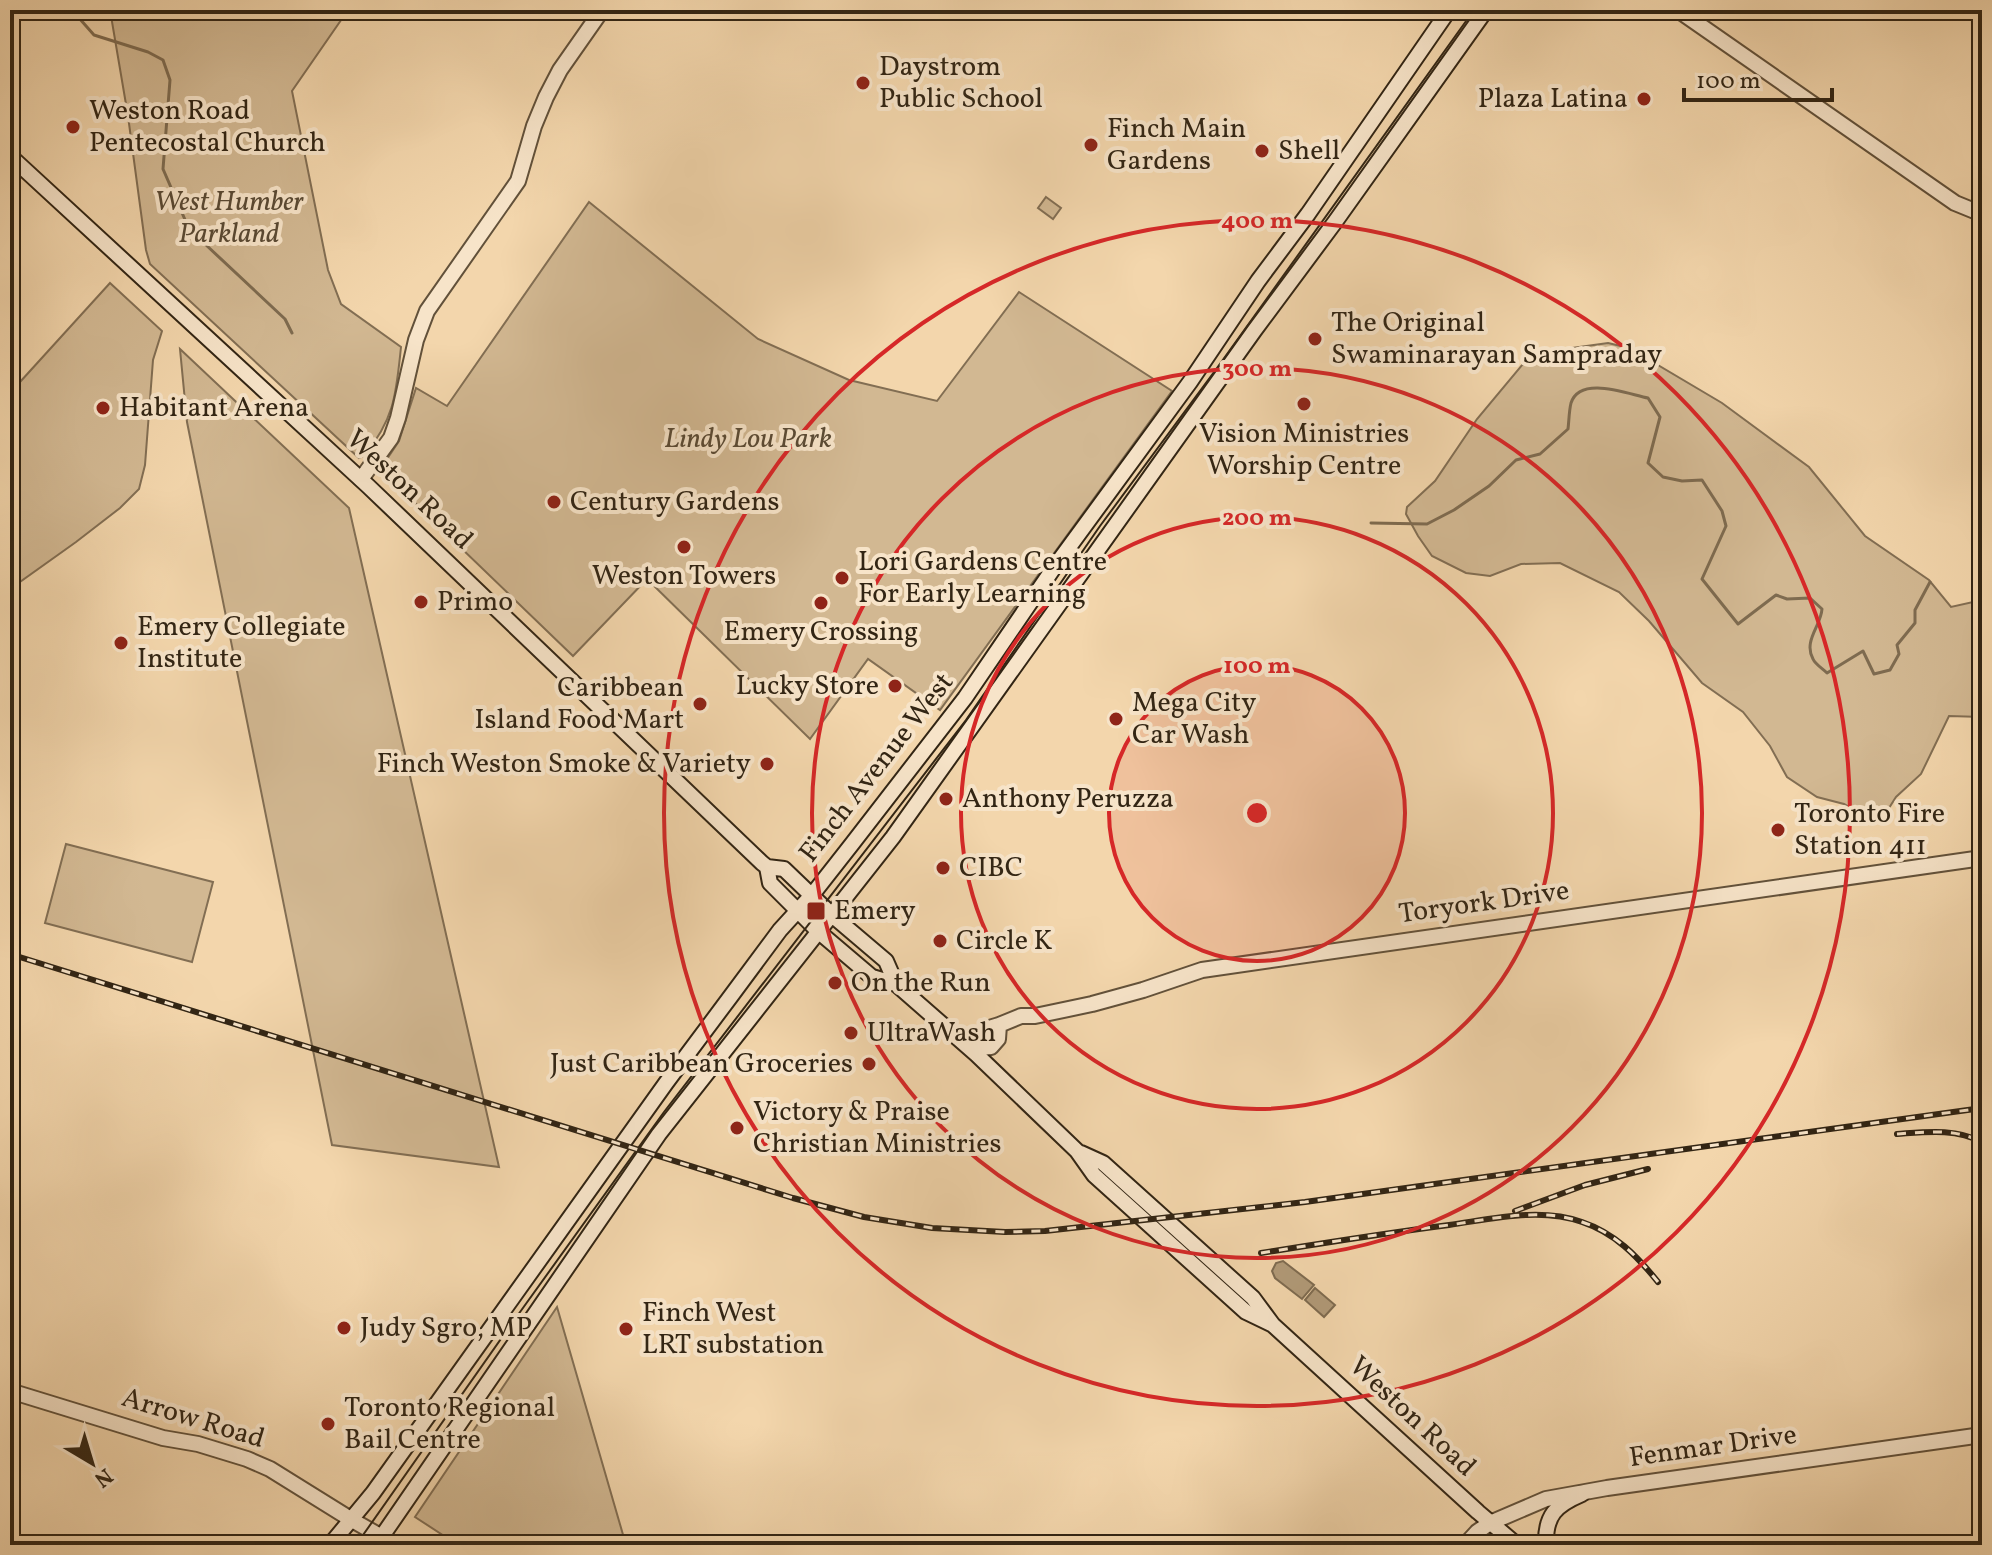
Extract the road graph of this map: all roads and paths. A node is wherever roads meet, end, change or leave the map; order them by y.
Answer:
1 (602, 10) edge
2 (1449, 10) edge
3 (1486, 10) edge
4 (1678, 10) edge
5 (10, 156) edge
6 (1982, 214) edge
7 (361, 479) junction
8 (1982, 858) edge
9 (767, 867) junction
10 (812, 895) junction
11 (798, 910) junction
12 (833, 916) junction
13 (819, 932) junction
14 (896, 984) junction
15 (979, 1051) junction
16 (10, 1391) edge
17 (1982, 1435) edge
18 (1582, 1494) junction
19 (352, 1520) junction
20 (1490, 1523) junction
21 (379, 1541) edge
22 (330, 1545) edge
23 (396, 1545) edge
24 (1465, 1545) edge
25 (1517, 1545) edge
26 (1546, 1545) edge

1 - 7 main road
2 - 10 main road, Finch Avenue West
3 - 12 main road, Finch Avenue West
4 - 6 main road
5 - 7 main road, Weston Road
7 - 9 main road, Weston Road
8 - 15 main road, Toryork Drive
9 - 10 main road, Weston Road
9 - 11 main road, Weston Road
10 - 11 main road, Finch Avenue West
10 - 12 main road, Weston Road
11 - 13 main road, Weston Road
11 - 19 main road, Finch Avenue West
12 - 13 main road, Finch Avenue West
12 - 14 main road, Weston Road
13 - 14 main road, Weston Road
13 - 21 main road, Finch Avenue West
14 - 15 main road, Weston Road
15 - 20 main road, Weston Road
16 - 19 main road, Arrow Road
17 - 18 main road, Fenmar Drive
18 - 20 main road, Fenmar Drive
18 - 26 main road
19 - 21 main road, Arrow Road
19 - 22 main road, Finch Avenue West
20 - 24 main road, Fenmar Drive
20 - 25 main road, Weston Road
21 - 23 main road, Arrow Road

